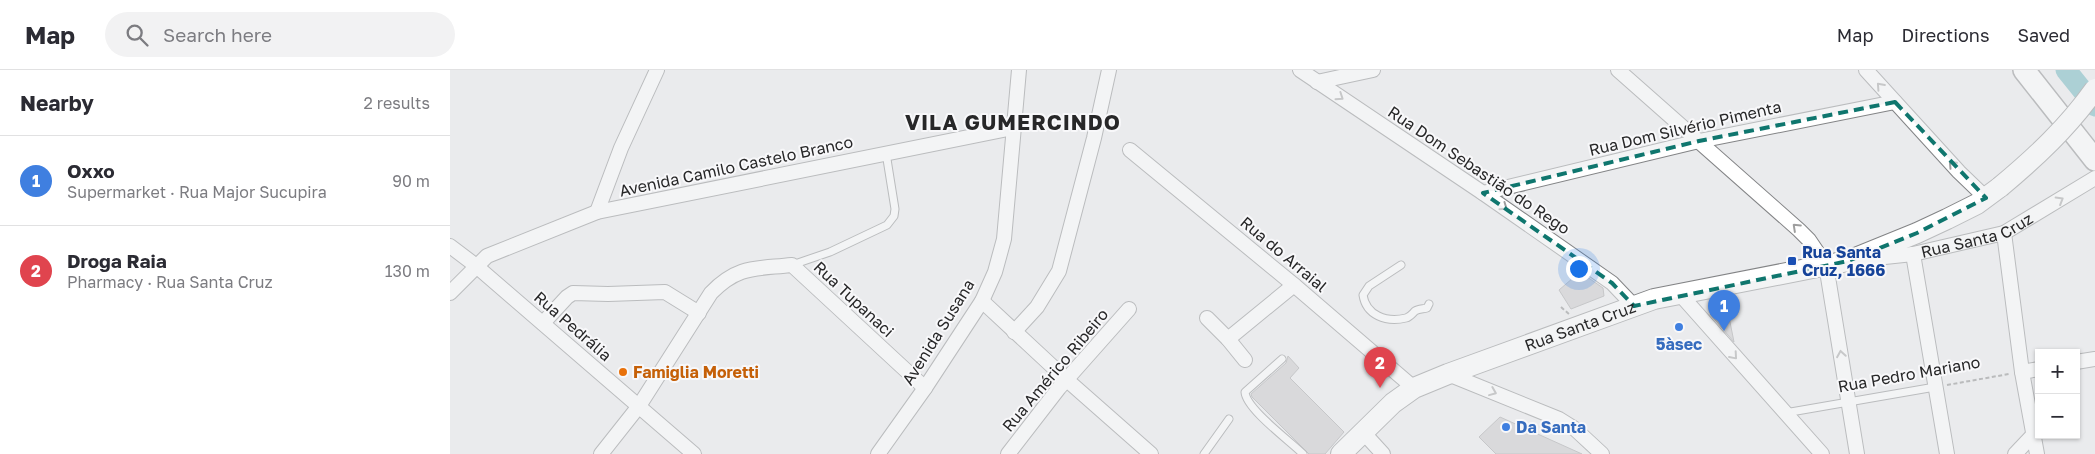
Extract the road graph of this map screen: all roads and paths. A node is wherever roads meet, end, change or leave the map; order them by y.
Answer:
1 (657, 70) edge
2 (1019, 70) edge
3 (1109, 70) edge
4 (1300, 70) edge
5 (1373, 70) edge
6 (1618, 70) edge
7 (1866, 70) edge
8 (2024, 70) edge
9 (1317, 82) junction
10 (2095, 88) edge
11 (1895, 102) junction
12 (1013, 128) junction
13 (1699, 141) junction
14 (1130, 150) dead end
15 (886, 153) junction
16 (2095, 160) edge
17 (2095, 178) edge
18 (1484, 193) junction
19 (1993, 193) junction
20 (597, 212) junction
21 (2004, 233) junction
22 (450, 246) edge
23 (1913, 254) junction
24 (1848, 261) junction
25 (475, 265) junction
26 (792, 265) junction
27 (1401, 265) dead end
28 (1826, 265) junction
29 (1294, 285) junction
30 (450, 293) edge
31 (1679, 293) junction
32 (982, 301) junction
33 (1429, 304) dead end
34 (1634, 306) junction
35 (1129, 309) dead end
36 (699, 313) junction
37 (1207, 318) dead end
38 (543, 323) junction
39 (1014, 332) junction
40 (1228, 339) junction
41 (2095, 359) edge
42 (1245, 360) dead end
43 (1282, 360) dead end
44 (2080, 361) edge
45 (2035, 370) edge
46 (2022, 372) junction
47 (1448, 374) junction
48 (1067, 380) junction
49 (1935, 387) junction
50 (924, 388) junction
51 (1414, 388) junction
52 (1848, 402) junction
53 (639, 406) junction
54 (1785, 414) junction
55 (1229, 419) dead end
56 (1362, 431) junction
57 (2033, 435) junction
58 (601, 454) edge
59 (694, 454) edge
60 (878, 454) edge
61 (1008, 454) edge
62 (1152, 454) edge
63 (1204, 454) edge
64 (1304, 454) edge
65 (1341, 454) edge
66 (1383, 454) edge
67 (1602, 454) edge
68 (1822, 454) edge
69 (1857, 454) edge
70 (1946, 454) edge
71 (2015, 454) edge
72 (2037, 454) edge

1 - 20 street
2 - 12 street, Avenida Susana
3 - 39 street
4 - 9 street, Rua Dom Sebastião do Rego
5 - 9 street
6 - 13 street
11 -> 7 street
8 - 16 main road
9 -> 18 street, Rua Dom Sebastião do Rego
10 - 19 main road, Rua Santa Cruz, bridge
11 - 13 street, Rua Dom Silvério Pimenta
19 -> 11 street
12 - 15 street, Avenida Camilo Castelo Branco
12 - 32 street, Avenida Susana
13 - 18 street, Rua Dom Silvério Pimenta
28 -> 13 street
14 - 29 street, Rua do Arraial
15 - 20 street, Avenida Camilo Castelo Branco
15 - 26 lane
21 -> 17 street, Rua Santa Cruz
18 -> 34 street, Rua Dom Sebastião do Rego
19 - 24 main road, Rua Santa Cruz
20 - 25 street, Avenida Camilo Castelo Branco
21 - 23 street, Rua Santa Cruz
21 - 46 street
22 - 25 street, Rua Pedrália
23 - 24 street, Rua Santa Cruz
23 - 49 street
24 - 28 main road, Rua Santa Cruz
25 - 30 street, Avenida Camilo Castelo Branco
25 - 38 street, Rua Pedrália
26 - 36 street, Rua Tupanaci
26 - 50 street, Rua Tupanaci
27 - 33 lane
28 - 31 main road, Rua Santa Cruz
52 -> 28 street
29 - 40 street
29 - 51 street, Rua do Arraial
31 - 34 main road, Rua Santa Cruz
31 -> 54 street
32 - 39 street
32 - 50 street, Avenida Susana
34 - 47 main road, Rua Santa Cruz
35 - 48 street, Rua Américo Ribeiro
36 - 38 street
36 - 53 street, Rua Tupanaci
37 - 40 street
38 - 53 street, Rua Pedrália
39 - 48 street
40 - 42 street
41 - 44 street
43 - 64 lane
45 - 46 street
46 - 49 path, Rua Pedro Mariano
46 - 57 street
47 - 51 main road, Rua Santa Cruz
47 -> 67 street
48 - 61 street, Rua Américo Ribeiro
48 - 62 street
49 - 52 lane, Rua Pedro Mariano
49 - 70 street
50 - 60 street, Avenida Susana
51 - 56 main road, Rua Santa Cruz
52 - 54 lane, Rua Pedro Mariano
52 - 69 street
53 - 58 street, Rua Tupanaci
53 - 59 street, Rua Pedrália
54 - 68 street
55 - 63 lane
56 - 65 main road, Rua Santa Cruz
56 - 66 street
57 - 71 street
57 - 72 street

